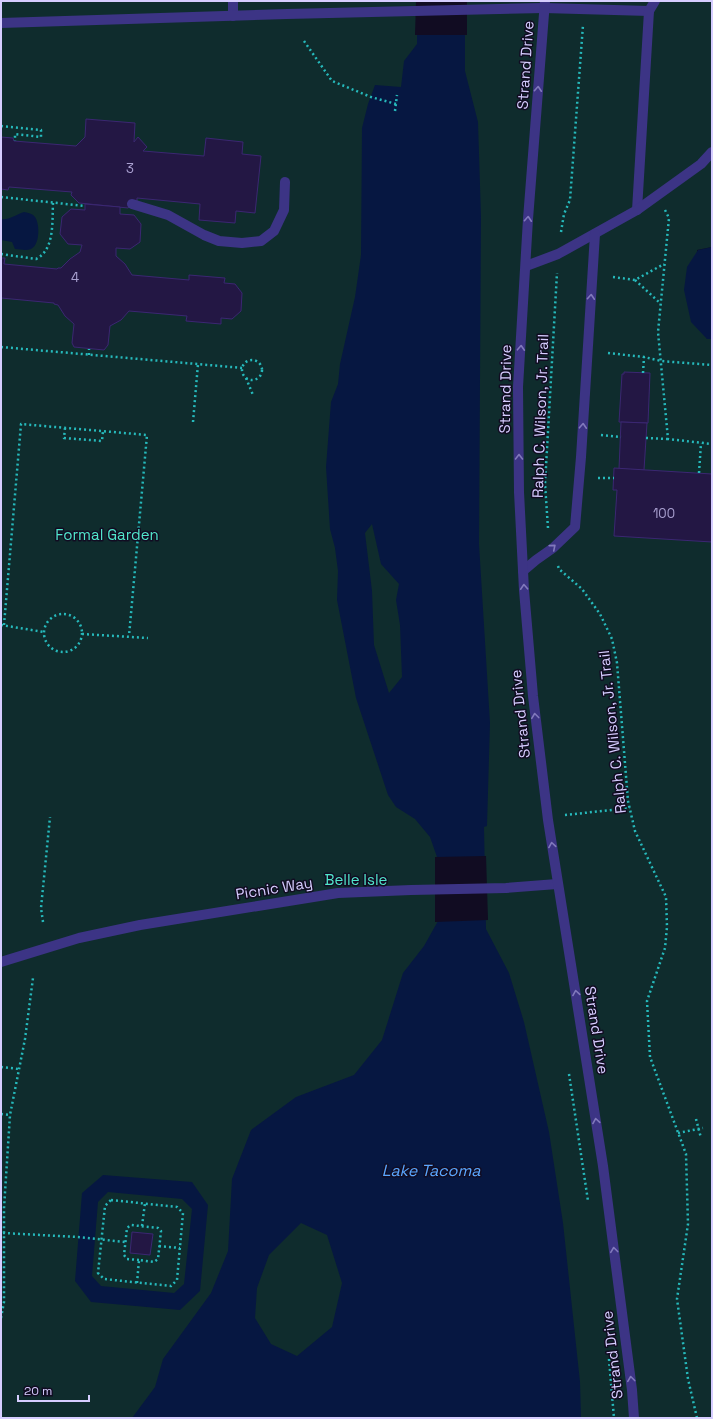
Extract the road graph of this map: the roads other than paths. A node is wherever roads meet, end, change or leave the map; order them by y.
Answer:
1 (233, 1) edge
2 (655, 1) edge
3 (544, 5) edge
4 (649, 11) junction
5 (233, 16) junction
6 (1, 23) edge
7 (712, 152) edge
8 (285, 182) dead end
9 (132, 204) dead end
10 (637, 210) junction
11 (595, 234) junction
12 (526, 266) junction
13 (523, 571) junction
14 (557, 884) junction
15 (1, 962) edge
16 (634, 1418) edge

1 - 5 street
2 - 4 street
3 - 4 street
3 - 5 street
12 -> 3 street, Strand Drive
4 - 10 street
5 - 6 street
7 - 10 street
8 - 9 street
10 - 11 street
11 - 12 street
13 -> 11 street
13 -> 12 street, Strand Drive
14 -> 13 street, Strand Drive
14 - 15 street, Picnic Way
16 -> 14 street, Strand Drive

